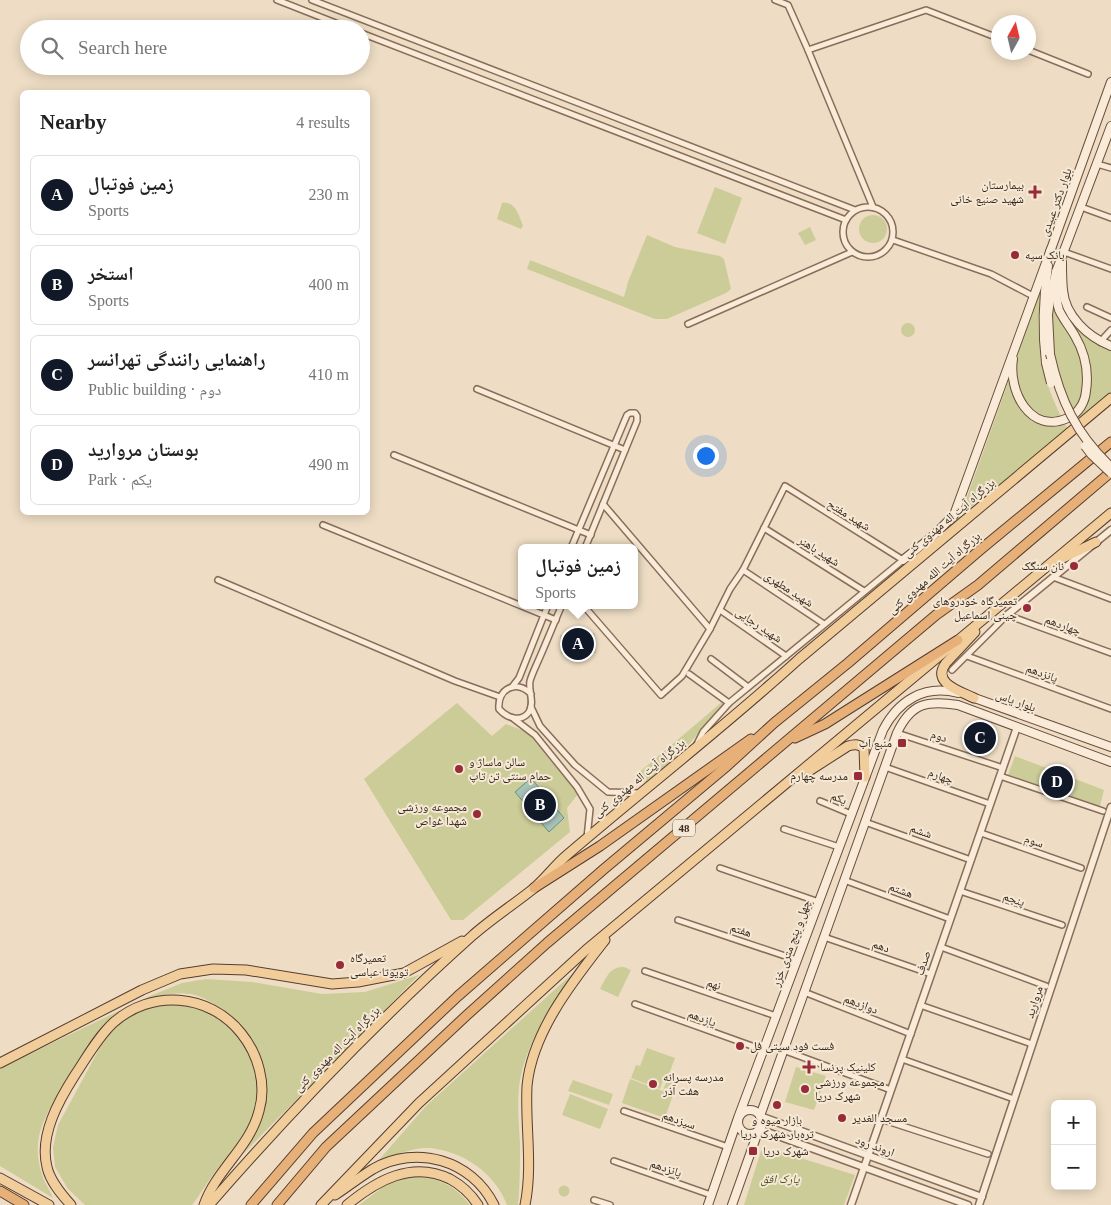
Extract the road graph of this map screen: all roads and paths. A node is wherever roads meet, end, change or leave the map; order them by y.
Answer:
1 (277, 0) edge
2 (312, 0) edge
3 (775, 0) edge
4 (328, 20) edge
5 (364, 20) edge
6 (370, 22) edge
7 (991, 35) edge
8 (370, 36) edge
9 (808, 50) junction
10 (1036, 53) edge
11 (1088, 74) dead end
12 (1111, 82) edge
13 (1111, 126) edge
14 (1097, 164) junction
15 (1111, 168) edge
16 (873, 207) junction
17 (1081, 207) junction
18 (855, 210) junction
19 (1111, 218) edge
20 (846, 220) junction
21 (892, 240) junction
22 (1051, 249) junction
23 (852, 252) junction
24 (1063, 255) junction
25 (1111, 269) edge
26 (1056, 272) junction
27 (1033, 296) junction
28 (1088, 307) dead end
29 (1111, 318) edge
30 (688, 324) dead end
31 (1111, 330) edge
32 (1016, 342) junction
33 (1100, 342) junction
34 (1111, 346) edge
35 (477, 389) dead end
36 (1111, 398) edge
37 (1111, 442) edge
38 (614, 445) junction
39 (625, 450) junction
40 (394, 455) dead end
41 (1111, 467) edge
42 (1111, 473) edge
43 (603, 504) junction
44 (1111, 513) edge
45 (323, 525) dead end
46 (764, 528) junction
47 (578, 530) junction
48 (1111, 530) edge
49 (591, 535) junction
50 (942, 540) junction
51 (1096, 542) junction
52 (573, 544) edge
53 (587, 544) edge
54 (637, 544) edge
55 (638, 545) edge
56 (921, 546) junction
57 (903, 560) junction
58 (914, 564) junction
59 (1047, 566) junction
60 (743, 570) junction
61 (1053, 577) junction
62 (218, 580) dead end
63 (864, 591) junction
64 (1111, 599) edge
65 (518, 604) edge
66 (529, 609) edge
67 (546, 609) edge
68 (560, 609) edge
69 (586, 609) edge
70 (720, 610) dead end
71 (989, 614) junction
72 (544, 615) junction
73 (1008, 615) junction
74 (556, 620) junction
75 (824, 624) junction
76 (710, 629) junction
77 (958, 640) junction
78 (1111, 654) edge
79 (786, 656) junction
80 (967, 656) junction
81 (711, 659) dead end
82 (952, 670) dead end
83 (689, 674) dead end
84 (512, 687) junction
85 (748, 687) junction
86 (531, 694) junction
87 (961, 694) junction
88 (500, 698) junction
89 (911, 698) joint
90 (974, 698) junction
91 (729, 703) junction
92 (958, 706) junction
93 (532, 707) junction
94 (1111, 709) edge
95 (513, 718) junction
96 (774, 723) junction
97 (1017, 728) junction
98 (897, 733) junction
99 (784, 744) junction
100 (1111, 747) edge
101 (695, 748) junction
102 (1111, 762) edge
103 (885, 767) junction
104 (1003, 768) junction
105 (1000, 776) junction
106 (865, 777) junction
107 (776, 792) junction
108 (641, 793) junction
109 (820, 801) dead end
110 (990, 804) junction
111 (1111, 807) edge
112 (1103, 812) dead end
113 (851, 814) junction
114 (865, 822) junction
115 (784, 829) dead end
116 (980, 833) junction
117 (586, 838) junction
118 (839, 847) junction
119 (971, 860) junction
120 (720, 868) dead end
121 (1081, 868) dead end
122 (844, 880) junction
123 (534, 888) junction
124 (960, 891) junction
125 (819, 902) junction
126 (950, 919) junction
127 (678, 920) dead end
128 (1062, 925) dead end
129 (615, 927) junction
130 (474, 934) junction
131 (824, 937) junction
132 (941, 947) junction
133 (797, 960) junction
134 (645, 971) dead end
135 (931, 974) junction
136 (1046, 986) dead end
137 (804, 992) junction
138 (634, 1004) dead end
139 (920, 1005) junction
140 (776, 1016) junction
141 (911, 1034) junction
142 (1029, 1043) dead end
143 (764, 1050) junction
144 (784, 1050) junction
145 (902, 1059) junction
146 (0, 1062) edge
147 (891, 1090) junction
148 (1011, 1098) dead end
149 (624, 1112) dead end
150 (760, 1116) junction
151 (738, 1118) junction
152 (881, 1119) junction
153 (759, 1129) junction
154 (728, 1147) junction
155 (988, 1154) dead end
156 (868, 1155) junction
157 (614, 1161) dead end
158 (864, 1167) junction
159 (0, 1178) edge
160 (0, 1191) edge
161 (711, 1195) junction
162 (982, 1197) junction
163 (594, 1200) dead end
164 (321, 1204) edge
165 (24, 1205) edge
166 (49, 1205) edge
167 (71, 1205) edge
168 (204, 1205) edge
169 (209, 1205) edge
170 (251, 1205) edge
171 (277, 1205) edge
172 (347, 1205) edge
173 (478, 1205) edge
174 (494, 1205) edge
175 (525, 1205) edge
176 (610, 1205) edge
177 (708, 1205) edge
178 (732, 1205) edge
179 (851, 1205) edge
180 (968, 1205) edge
181 (979, 1205) edge

1 - 4 street
2 - 5 street
3 - 9 street
6 - 18 street
7 - 9 street
8 - 20 street
9 - 16 street
10 - 11 street
12 - 22 main road, بلوار دکتر عبیدی
13 - 14 main road, بلوار دکتر عبیدی
14 - 15 street
14 - 17 main road, بلوار دکتر عبیدی
16 - 18 street
16 - 21 street
17 - 19 street
17 - 24 main road, بلوار دکتر عبیدی
18 - 20 street
20 - 23 street
21 - 23 street
21 - 27 street
22 - 27 main road
22 - 42 main road, بلوار دکتر عبیدی, bridge
23 - 30 street
24 - 25 street
24 - 26 main road, بلوار دکتر عبیدی
24 - 33 main road
26 - 32 main road
26 - 41 main road, بلوار دکتر عبیدی, bridge
27 - 32 main road
28 - 29 street
31 - 33 street
32 - 56 main road
33 - 34 main road
35 - 38 street
36 - 50 main road, بزرگراه آیت اله مهدوی کنی
37 - 96 highway, بزرگراه آیت الله مهدوی کنی / 48
38 - 39 street
38 - 39 street
38 - 47 street
39 - 43 street
40 - 47 street
42 - 99 highway, 48
43 - 49 street
43 - 54 street
44 - 59 main road
45 - 65 street
46 - 57 street, شهید مفتح
46 - 60 street
46 - 63 street, شهید باهنر
47 - 49 street
47 - 52 street
48 - 51 street
49 - 53 street
50 - 56 main road
50 - 58 main road, بزرگراه آیت اله مهدوی کنی
51 - 59 main road
51 - 61 street
55 - 76 street
56 - 57 main road
56 - 58 main road
57 - 63 street
58 - 101 main road, بزرگراه آیت اله مهدوی کنی
59 - 71 main road
60 - 75 street, شهید مطهری
60 - 76 street
61 - 64 street
61 - 73 street
62 - 88 street
63 - 75 street
66 - 72 street
67 - 72 street
68 - 74 street
69 - 76 street
70 - 79 street, شهید رجایی
71 - 77 main road
71 - 90 main road
72 - 74 street
72 - 84 street
73 - 78 street, چهاردهم
73 - 80 street
74 - 86 street
75 - 79 street
77 - 99 highway
77 - 107 main road
79 - 85 street
80 - 82 street
80 - 94 street, پانزدهم
81 - 85 street
83 - 91 street
84 - 86 street
84 - 88 street
85 - 91 street
86 - 93 street
87 - 89 main road, بلوار یاس
87 - 90 main road, بلوار یاس
87 - 92 main road
88 - 95 street
89 - 106 main road, چهل و پنج متری خزر
90 - 100 main road, بلوار یاس
91 - 101 street
92 - 97 main road, بلوار یاس
92 - 98 main road, بلوار یاس
93 - 95 street
93 - 108 street
95 - 117 street
96 - 123 highway
96 - 170 highway, 48
97 - 102 main road, بلوار یاس
97 - 104 street, صدف
98 - 103 main road
98 - 104 street, دوم
99 - 171 highway, 48
101 - 108 main road, بزرگراه آیت اله مهدوی کنی
103 - 110 street, چهارم
103 - 114 main road
104 - 105 street, صدف
105 - 110 street, صدف
105 - 112 street
106 - 107 main road
106 - 113 main road, چهل و پنج متری خزر
107 - 129 main road
108 - 117 main road, بزرگراه آیت اله مهدوی کنی
109 - 113 street, یکم
110 - 116 street, صدف
111 - 162 street, مروارید
113 - 118 main road, چهل و پنج متری خزر
114 - 119 street, ششم
114 - 122 main road
115 - 118 street
116 - 119 street, صدف
116 - 121 street, سوم
117 - 123 main road, بزرگراه آیت اله مهدوی کنی
118 - 125 main road, چهل و پنج متری خزر
119 - 124 street, صدف
120 - 125 street
122 - 126 street, هشتم
122 - 131 main road
123 - 130 main road, بزرگراه آیت اله مهدوی کنی
124 - 126 street, صدف
124 - 128 street, پنجم
125 - 133 main road, چهل و پنج متری خزر
126 - 132 street, صدف
127 - 133 street, هفتم
129 - 164 main road
129 - 175 main road
130 - 146 main road
130 - 169 main road, بزرگراه آیت اله مهدوی کنی
131 - 135 street, دهم
131 - 137 main road
132 - 135 street, صدف
132 - 136 street
133 - 140 main road, چهل و پنج متری خزر
134 - 140 street, نهم
135 - 139 street, صدف
137 - 141 street, دوازدهم
137 - 144 main road
138 - 143 street, یازدهم
139 - 141 street, صدف
139 - 142 street
140 - 143 main road, چهل و پنج متری خزر
141 - 145 street, صدف
143 - 151 main road, چهل و پنج متری خزر
144 - 147 street
144 - 150 main road
145 - 147 street, صدف
145 - 148 street
147 - 152 street, صدف
149 - 154 street, سیزدهم
150 - 151 main road
150 - 153 main road
150 - 156 street, اروند رود
151 - 153 main road
151 - 154 main road, چهل و پنج متری خزر
152 - 155 street
152 - 156 street, صدف
153 - 158 street, اروند رود
153 - 178 main road
154 - 161 main road, چهل و پنج متری خزر
156 - 158 street, صدف
156 - 162 street, اروند رود
157 - 161 street, پانزدهم
158 - 179 street, صدف
158 - 180 street, اروند رود
159 - 166 main road
160 - 165 highway
161 - 177 main road, چهل و پنج متری خزر
162 - 181 street, مروارید
163 - 176 street
164 - 174 main road
167 - 168 main road
172 - 173 main road

